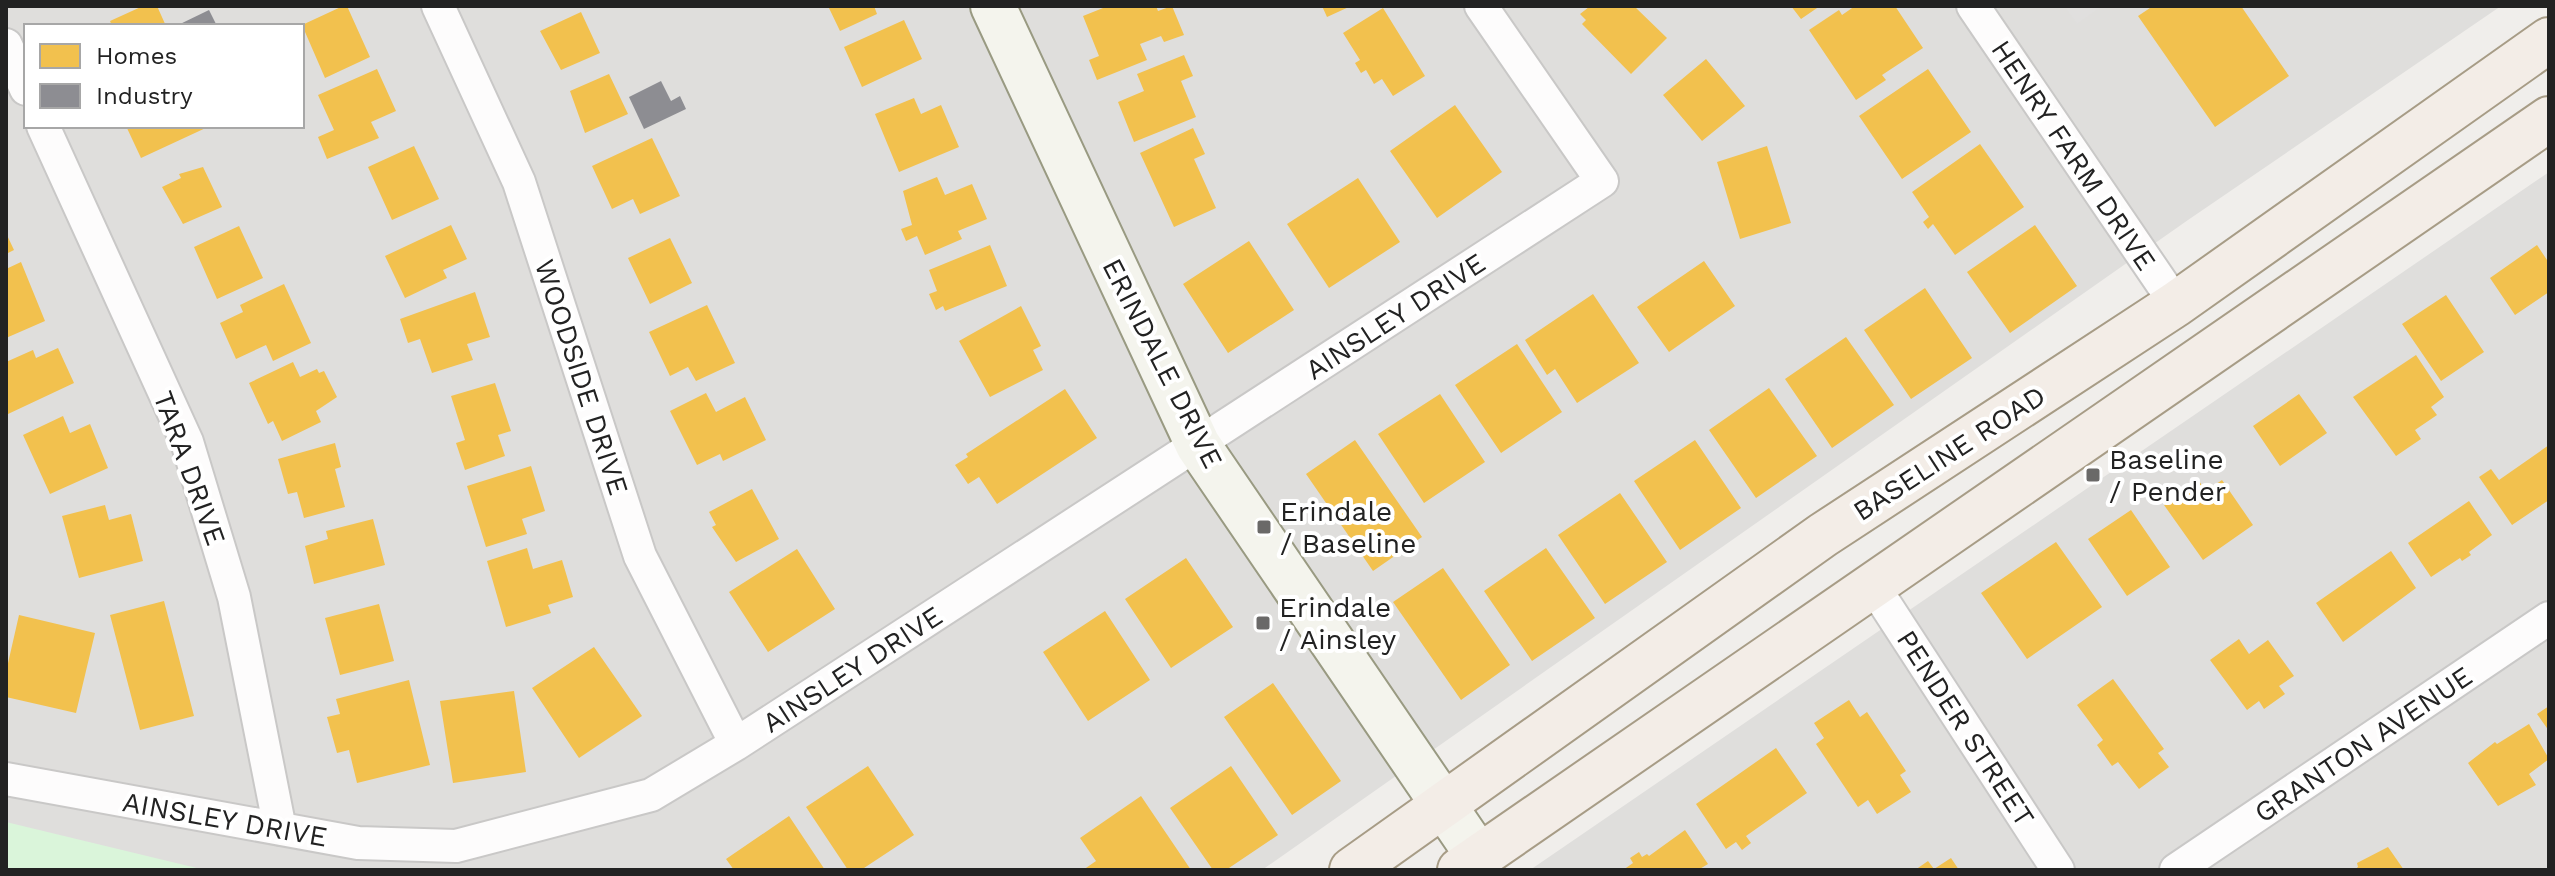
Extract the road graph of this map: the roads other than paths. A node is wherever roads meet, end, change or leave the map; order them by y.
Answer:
1 (438, 6) edge
2 (993, 6) edge
3 (1481, 6) edge
4 (1973, 6) edge
5 (2549, 40) edge
6 (6, 45) edge
7 (24, 85) edge
8 (2549, 119) edge
9 (44, 128) edge
10 (2176, 304) junction
11 (1198, 445) junction
12 (1874, 587) junction
13 (2549, 618) edge
14 (736, 744) junction
15 (6, 779) edge
16 (1446, 805) junction
17 (280, 829) junction
18 (1470, 863) edge
19 (1352, 870) edge
20 (2058, 870) edge
21 (2176, 870) edge

1 - 14 street, WOODSIDE DRIVE
2 - 11 street, ERINDALE DRIVE
3 - 11 street, AINSLEY DRIVE
4 - 10 street, HENRY FARM DRIVE
5 - 10 main road, BASELINE ROAD
6 - 7 street
8 - 12 main road
9 - 17 street, TARA DRIVE
10 - 16 main road, BASELINE ROAD
11 - 14 street, AINSLEY DRIVE
11 - 16 street, ERINDALE DRIVE
12 - 18 main road
12 - 20 street, PENDER STREET
13 - 21 street, GRANTON AVENUE
14 - 17 street, AINSLEY DRIVE
15 - 17 street, AINSLEY DRIVE
16 - 18 street, ERINDALE DRIVE
16 - 19 main road, BASELINE ROAD

